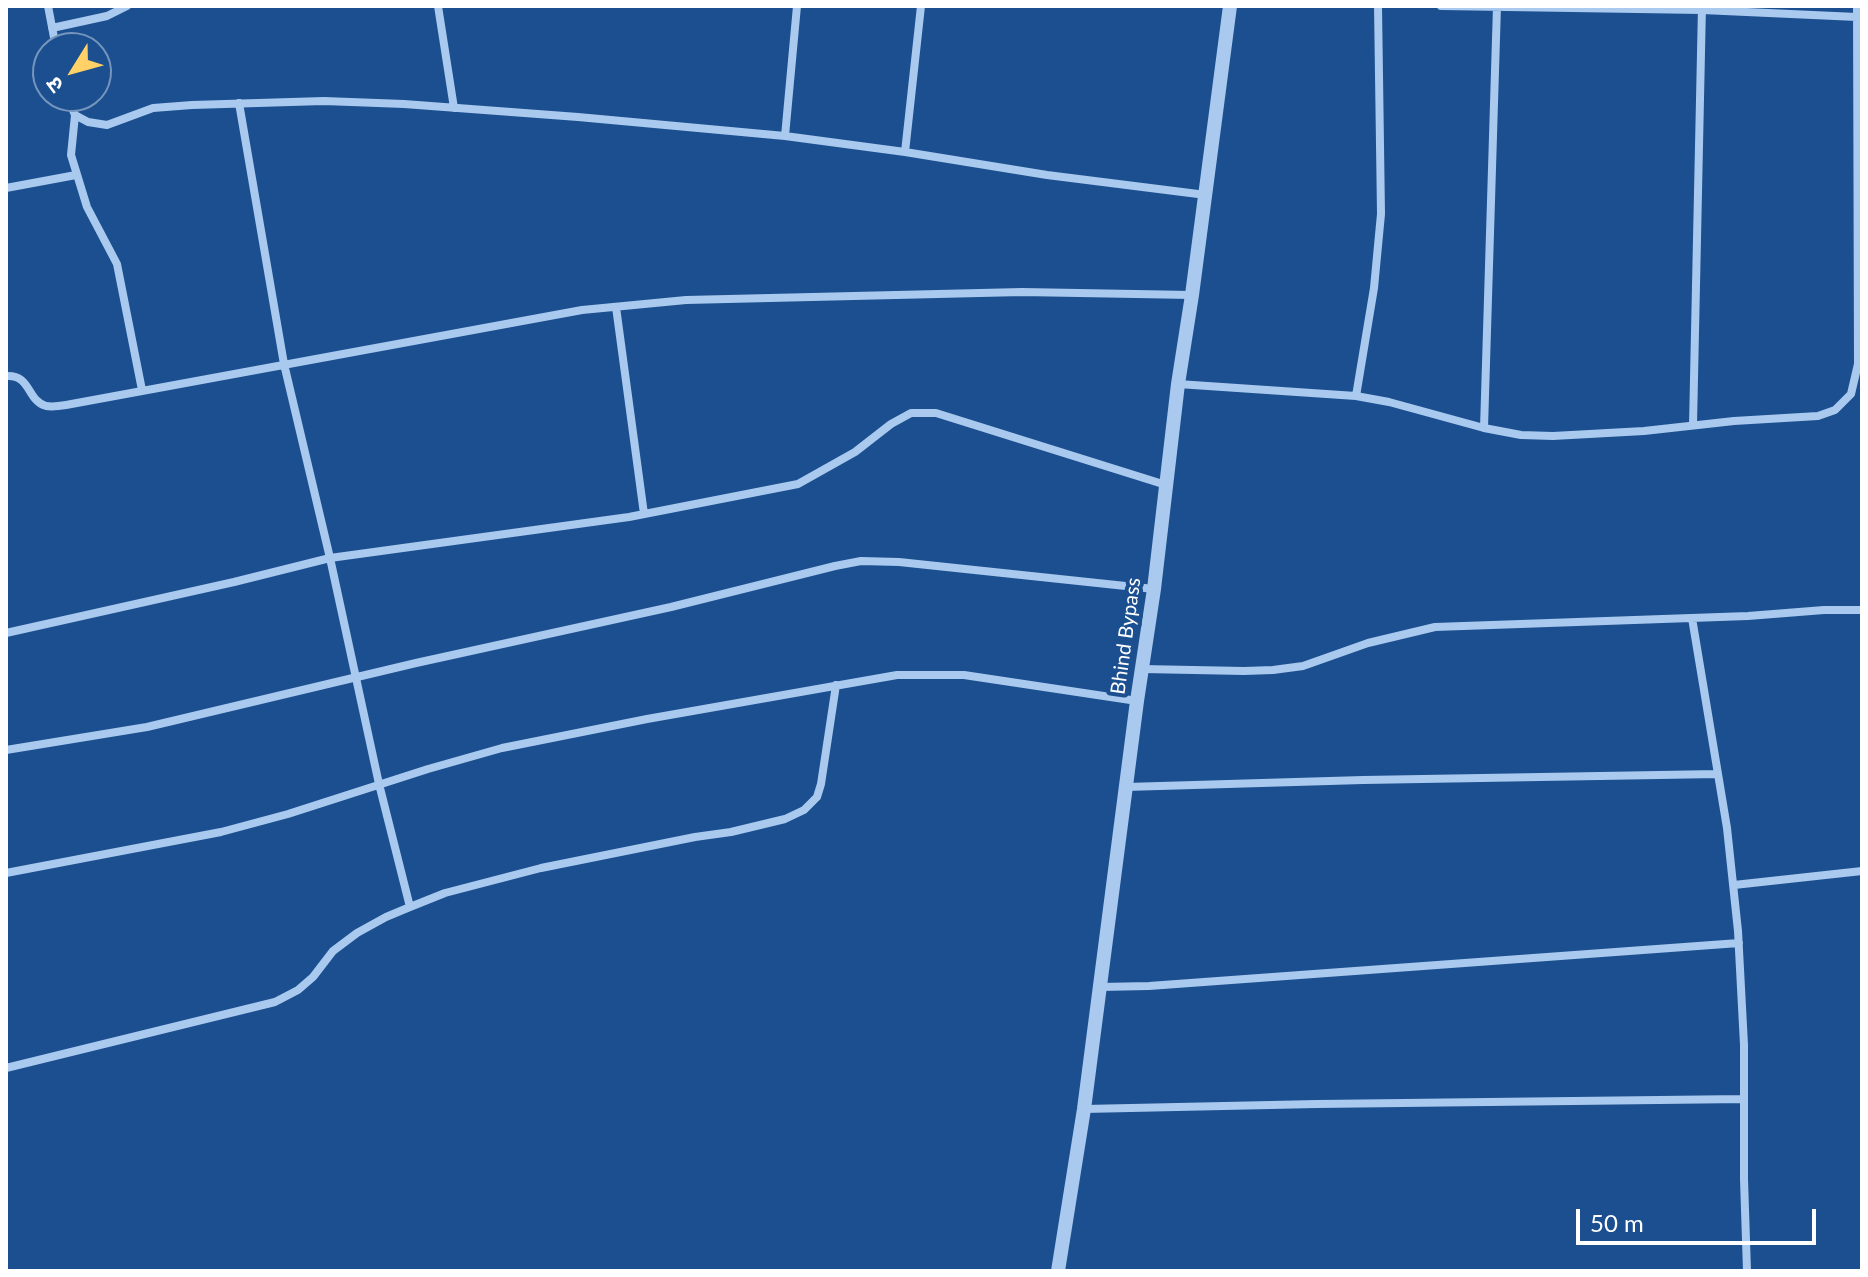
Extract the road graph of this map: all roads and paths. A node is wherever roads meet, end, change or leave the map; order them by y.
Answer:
1 (48, 6) edge
2 (127, 6) edge
3 (438, 6) edge
4 (797, 6) edge
5 (921, 6) edge
6 (1230, 6) edge
7 (1378, 6) edge
8 (1441, 6) edge
9 (1857, 6) edge
10 (1497, 7) edge
11 (1702, 8) edge
12 (1857, 17) junction
13 (52, 28) junction
14 (53, 32) edge
15 (239, 103) junction
16 (454, 108) junction
17 (74, 112) edge
18 (75, 115) junction
19 (785, 136) junction
20 (905, 152) junction
21 (76, 175) junction
22 (6, 188) edge
23 (1206, 195) junction
24 (1192, 295) junction
25 (616, 307) junction
26 (284, 364) junction
27 (6, 376) edge
28 (1178, 384) junction
29 (142, 390) junction
30 (1356, 396) junction
31 (1693, 425) junction
32 (1484, 428) junction
33 (1166, 485) junction
34 (644, 514) junction
35 (330, 558) junction
36 (1154, 589) junction
37 (1862, 610) edge
38 (1692, 618) junction
39 (6, 633) edge
40 (1142, 669) junction
41 (357, 677) junction
42 (836, 685) junction
43 (1137, 701) junction
44 (6, 750) edge
45 (1718, 774) junction
46 (379, 784) junction
47 (1126, 787) junction
48 (1862, 871) edge
49 (6, 873) edge
50 (1734, 885) junction
51 (410, 907) junction
52 (1739, 943) junction
53 (1100, 987) junction
54 (6, 1068) edge
55 (1744, 1099) junction
56 (1084, 1109) junction
57 (1058, 1271) edge
58 (1747, 1271) edge

1 - 13 street
2 - 13 street
3 - 16 street
4 - 19 street
5 - 20 street
6 - 23 street, Bhind Bypass
7 - 30 street
8 - 10 street
9 - 12 street
10 - 11 street
10 - 32 street
11 - 12 street
11 - 31 street
12 - 31 street
13 - 14 street
15 - 16 street
15 - 18 street
15 - 26 street
16 - 19 street
17 - 18 street
18 - 21 street
19 - 20 street
20 - 23 street
21 - 22 street
21 - 29 street
23 - 24 street, Bhind Bypass
24 - 25 street
24 - 28 street, Bhind Bypass
25 - 26 street
25 - 34 street
26 - 29 street
26 - 35 street
27 - 29 street
28 - 30 street
28 - 33 street, Bhind Bypass
30 - 32 street
31 - 32 street
33 - 34 street
33 - 36 street, Bhind Bypass
34 - 35 street
35 - 39 street
35 - 41 street
36 - 40 street, Bhind Bypass
36 - 41 street
37 - 38 street
38 - 40 street
38 - 45 street
40 - 43 street, Bhind Bypass
41 - 44 street
41 - 46 street
42 - 43 street
42 - 46 street
42 - 51 street
43 - 47 street, Bhind Bypass
45 - 47 street
45 - 50 street
46 - 49 street
46 - 51 street
47 - 53 street, Bhind Bypass
48 - 50 street
50 - 52 street
51 - 54 street
52 - 53 street
52 - 55 street
53 - 56 street, Bhind Bypass
55 - 56 street
55 - 58 street
56 - 57 street, Bhind Bypass

